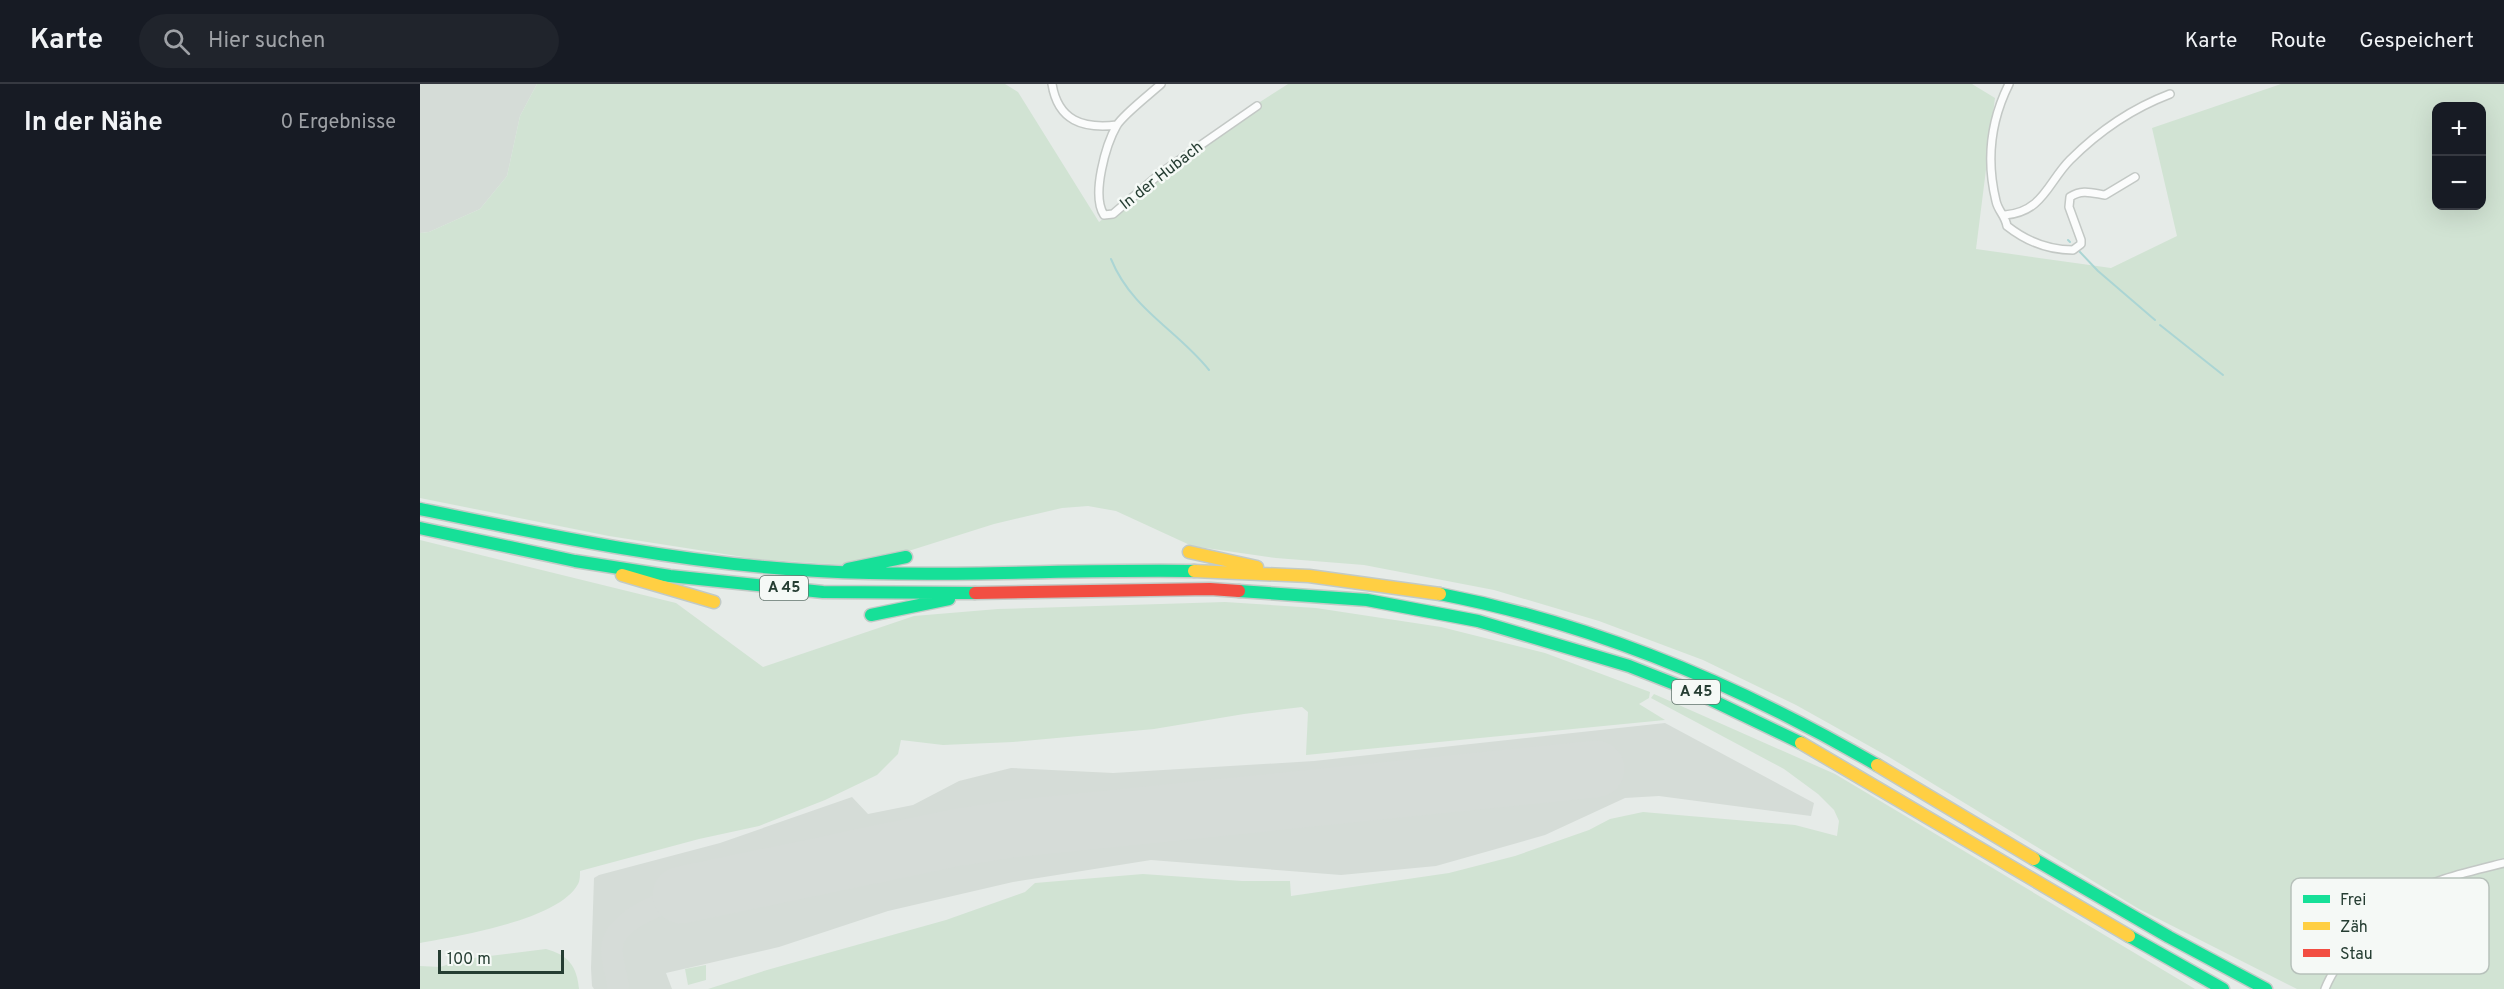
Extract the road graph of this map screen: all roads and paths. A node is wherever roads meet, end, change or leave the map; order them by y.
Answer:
1 (1052, 84) edge
2 (1161, 84) edge
3 (2009, 84) edge
4 (2170, 93) dead end
5 (1257, 106) dead end
6 (1117, 125) junction
7 (2135, 177) dead end
8 (2005, 215) junction
9 (420, 509) edge
10 (420, 528) edge
11 (1189, 552) dead end
12 (906, 557) dead end
13 (575, 561) junction
14 (828, 573) junction
15 (1288, 574) junction
16 (995, 593) junction
17 (714, 602) dead end
18 (871, 615) dead end
19 (2504, 863) edge
20 (2449, 878) edge
21 (2331, 974) edge
22 (2223, 989) edge
23 (2266, 989) edge
24 (2325, 989) edge

1 - 6 street
2 - 6 street, In der Hubach
3 - 8 street
4 - 8 street
5 - 6 street, In der Hubach
7 - 8 street
9 - 14 highway, A 45
10 - 13 highway, A 45
11 - 15 highway
12 - 14 highway
13 - 16 highway, A 45
13 - 17 highway
14 - 15 highway, A 45
15 - 23 highway, A 45
16 - 18 highway
16 - 22 highway, A 45
19 - 20 street
21 - 24 street

